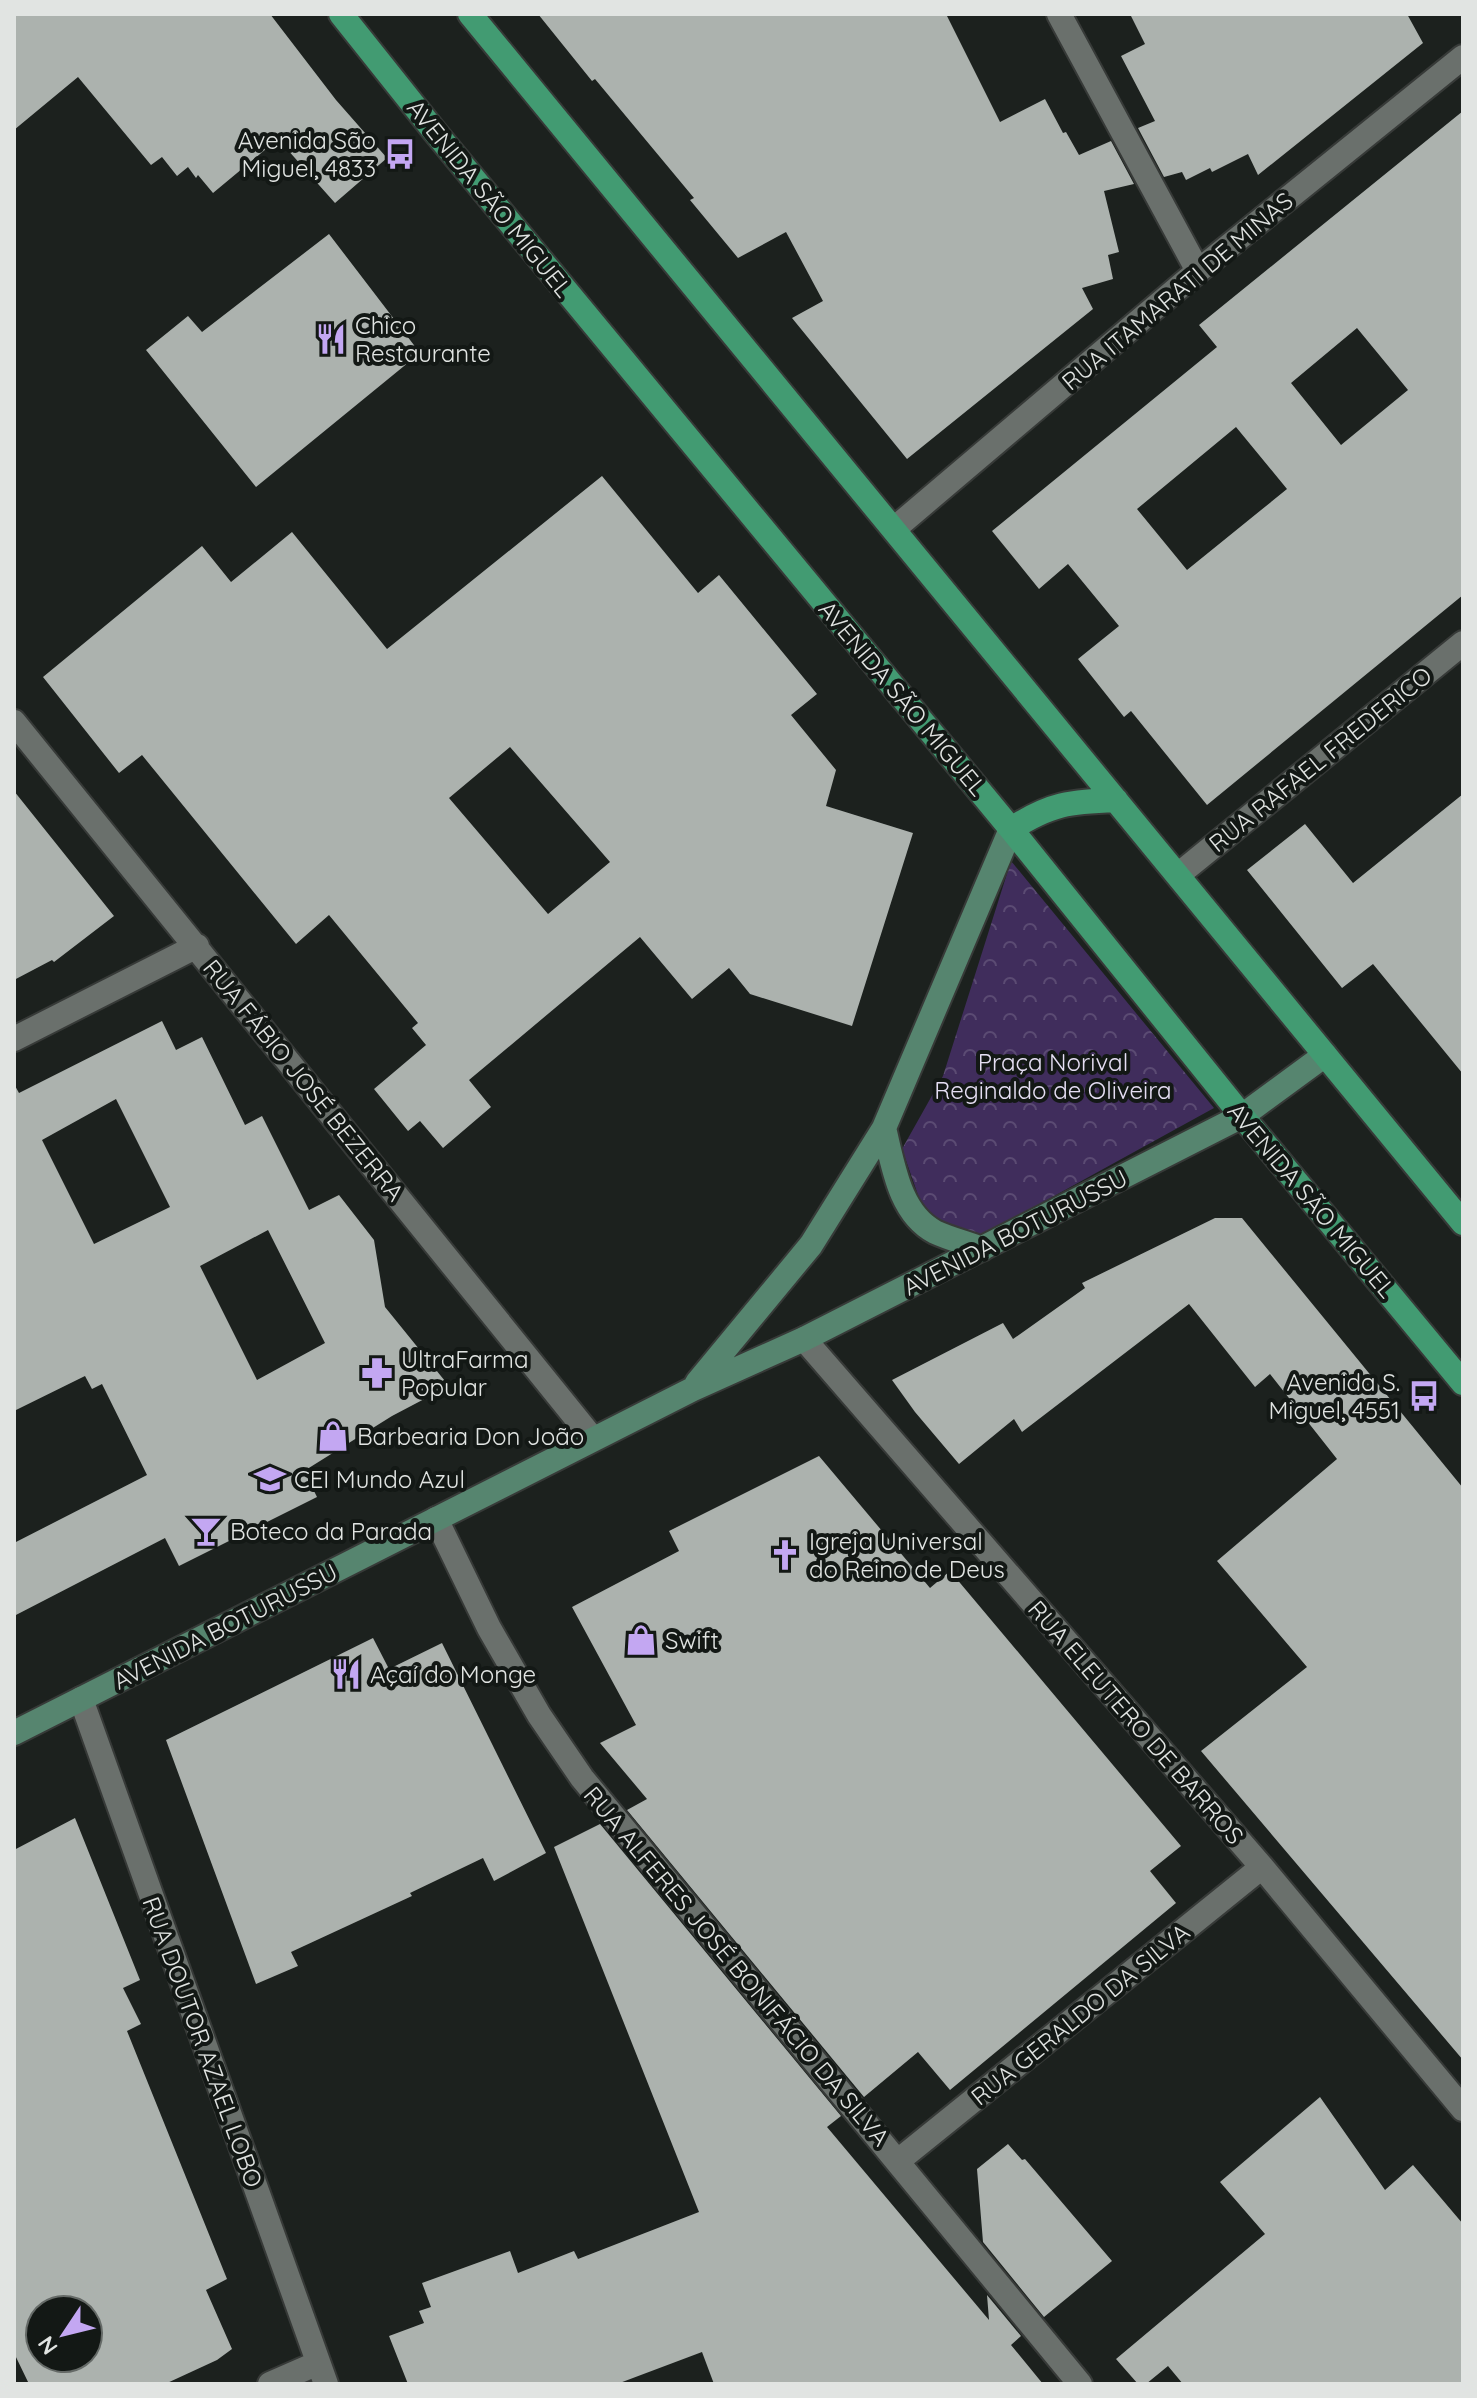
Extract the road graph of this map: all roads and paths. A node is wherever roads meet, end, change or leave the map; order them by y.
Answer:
1 (341, 14) edge
2 (470, 14) edge
3 (1059, 14) edge
4 (1463, 57) edge
5 (1198, 271) junction
6 (894, 529) junction
7 (1463, 643) edge
8 (14, 722) edge
9 (1116, 800) junction
10 (1011, 829) junction
11 (1178, 875) junction
12 (197, 946) junction
13 (14, 1039) edge
14 (1325, 1055) junction
15 (1242, 1116) junction
16 (884, 1128) junction
17 (1463, 1223) edge
18 (982, 1249) junction
19 (804, 1339) junction
20 (1463, 1383) edge
21 (693, 1389) junction
22 (593, 1439) junction
23 (436, 1519) junction
24 (81, 1699) junction
25 (14, 1733) edge
26 (1262, 1867) junction
27 (1463, 2109) edge
28 (898, 2161) junction
29 (322, 2374) edge
30 (270, 2384) edge
31 (1080, 2384) edge

1 - 10 main road, AVENIDA SÃO MIGUEL
2 - 6 main road
3 - 5 street
4 - 5 street, RUA ITAMARATI DE MINAS
5 - 6 street, RUA ITAMARATI DE MINAS
6 - 9 main road
7 - 11 street, RUA RAFAEL FREDERICO
8 - 12 street, RUA FÁBIO JOSÉ BEZERRA
9 - 10 main road
9 - 11 main road
10 - 15 main road, AVENIDA SÃO MIGUEL
10 - 16 main road, AVENIDA BOTURUSSU
11 - 14 main road
12 - 13 street
12 - 22 street, RUA FÁBIO JOSÉ BEZERRA
14 - 15 main road, AVENIDA BOTURUSSU
14 - 17 main road
15 - 18 main road, AVENIDA BOTURUSSU
15 - 20 main road, AVENIDA SÃO MIGUEL
16 - 18 main road
16 - 21 main road, AVENIDA BOTURUSSU
18 - 19 main road, AVENIDA BOTURUSSU
19 - 21 main road, AVENIDA BOTURUSSU
19 - 26 street, RUA ELEUTERO DE BARROS
21 - 22 main road, AVENIDA BOTURUSSU
22 - 23 main road, AVENIDA BOTURUSSU
23 - 24 main road, AVENIDA BOTURUSSU
23 - 28 street, RUA ALFERES JOSÉ BONIFÁCIO DA SILVA
24 - 25 main road, AVENIDA BOTURUSSU
24 - 29 street, RUA DOUTOR AZAEL LOBO
26 - 27 street, RUA ELEUTERO DE BARROS
26 - 28 street, RUA GERALDO DA SILVA
28 - 31 street, RUA ALFERES JOSÉ BONIFÁCIO DA SILVA
29 - 30 street

